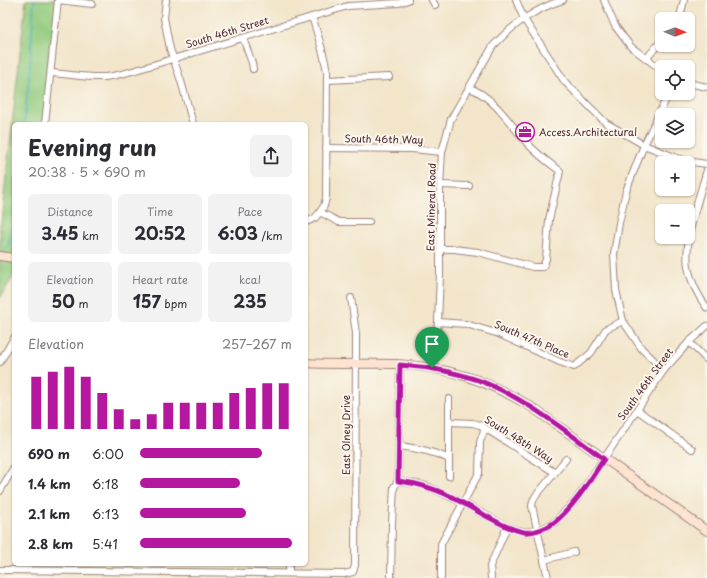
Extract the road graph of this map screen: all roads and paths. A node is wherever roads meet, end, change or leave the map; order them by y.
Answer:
1 (58, 0) edge
2 (166, 0) edge
3 (408, 0) edge
4 (516, 0) edge
5 (563, 0) edge
6 (604, 0) edge
7 (684, 0) edge
8 (92, 4) dead end
9 (681, 12) edge
10 (312, 16) junction
11 (524, 19) junction
12 (243, 38) junction
13 (655, 48) edge
14 (174, 59) junction
15 (646, 59) junction
16 (655, 65) edge
17 (253, 69) dead end
18 (51, 72) junction
19 (389, 77) dead end
20 (327, 80) junction
21 (695, 84) edge
22 (707, 87) edge
23 (470, 88) junction
24 (665, 100) edge
25 (45, 122) edge
26 (193, 122) edge
27 (644, 145) junction
28 (326, 148) junction
29 (442, 152) junction
30 (707, 164) edge
31 (707, 170) edge
32 (440, 185) junction
33 (469, 186) dead end
34 (320, 212) junction
35 (308, 221) edge
36 (369, 222) dead end
37 (440, 249) junction
38 (0, 256) edge
39 (12, 258) edge
40 (351, 298) dead end
41 (707, 308) edge
42 (623, 321) junction
43 (438, 322) junction
44 (707, 326) edge
45 (12, 341) edge
46 (689, 342) junction
47 (707, 360) edge
48 (0, 362) edge
49 (308, 363) edge
50 (356, 364) junction
51 (400, 365) junction
52 (432, 368) junction
53 (664, 370) junction
54 (449, 398) dead end
55 (637, 410) junction
56 (449, 422) junction
57 (485, 428) junction
58 (399, 446) junction
59 (692, 449) dead end
60 (449, 458) junction
61 (566, 459) dead end
62 (604, 459) junction
63 (12, 470) edge
64 (554, 472) junction
65 (449, 476) dead end
66 (398, 481) junction
67 (0, 491) edge
68 (463, 503) junction
69 (506, 527) junction
70 (538, 530) junction
71 (707, 531) edge
72 (574, 552) dead end
73 (544, 560) junction
74 (142, 566) edge
75 (289, 566) edge
76 (76, 567) edge
77 (0, 570) edge
78 (142, 571) junction
79 (289, 573) junction
80 (392, 578) edge
81 (441, 578) edge
82 (491, 578) edge
83 (548, 578) edge

1 - 8 street
1 - 18 street
2 - 14 street
3 - 10 street, South 46th Street
4 - 11 street
5 - 11 street, East Mineral Road
6 - 15 street
7 - 9 street
10 - 12 street, South 46th Street
10 - 20 street
11 - 23 street, East Mineral Road
11 - 27 street
12 - 14 street, South 46th Street
12 - 17 street
13 - 15 street
14 - 18 street, South 46th Street
14 - 26 street
15 - 16 street
18 - 25 street
19 - 20 street
20 - 28 street
21 - 22 street
23 - 29 street, East Mineral Road
23 - 37 street
24 - 27 street
27 - 30 street
27 - 42 street
28 - 29 street, South 46th Way
28 - 34 street
29 - 32 street, East Mineral Road
31 - 41 street
32 - 33 street
32 - 37 street, East Mineral Road
34 - 35 street
34 - 36 street
37 - 43 street, East Mineral Road
38 - 39 main road
40 - 50 street, East Olney Drive
42 - 43 street, South 47th Place
42 - 53 street
43 - 52 street, East Mineral Road
44 - 46 street, South 46th Street
45 - 48 street
46 - 47 street
46 - 53 street, South 46th Street
49 - 50 main road
50 - 51 main road
50 - 79 street, East Olney Drive
51 - 52 main road
51 - 58 street
52 - 62 main road
53 - 55 street, South 46th Street
54 - 56 street
55 - 59 street
55 - 62 street, South 46th Street
56 - 57 street, South 48th Way
56 - 60 street
57 - 64 street, South 48th Way
57 - 68 street
58 - 60 street
58 - 66 street
60 - 65 street
61 - 64 street
62 - 70 street, South 46th Street
62 - 71 main road
63 - 67 street
64 - 70 street
66 - 68 street
66 - 80 street
68 - 69 street
68 - 81 street
69 - 70 street
69 - 82 street
70 - 73 street
72 - 73 street
73 - 83 street
74 - 78 street
75 - 79 street
76 - 77 street
76 - 78 street
78 - 79 street

